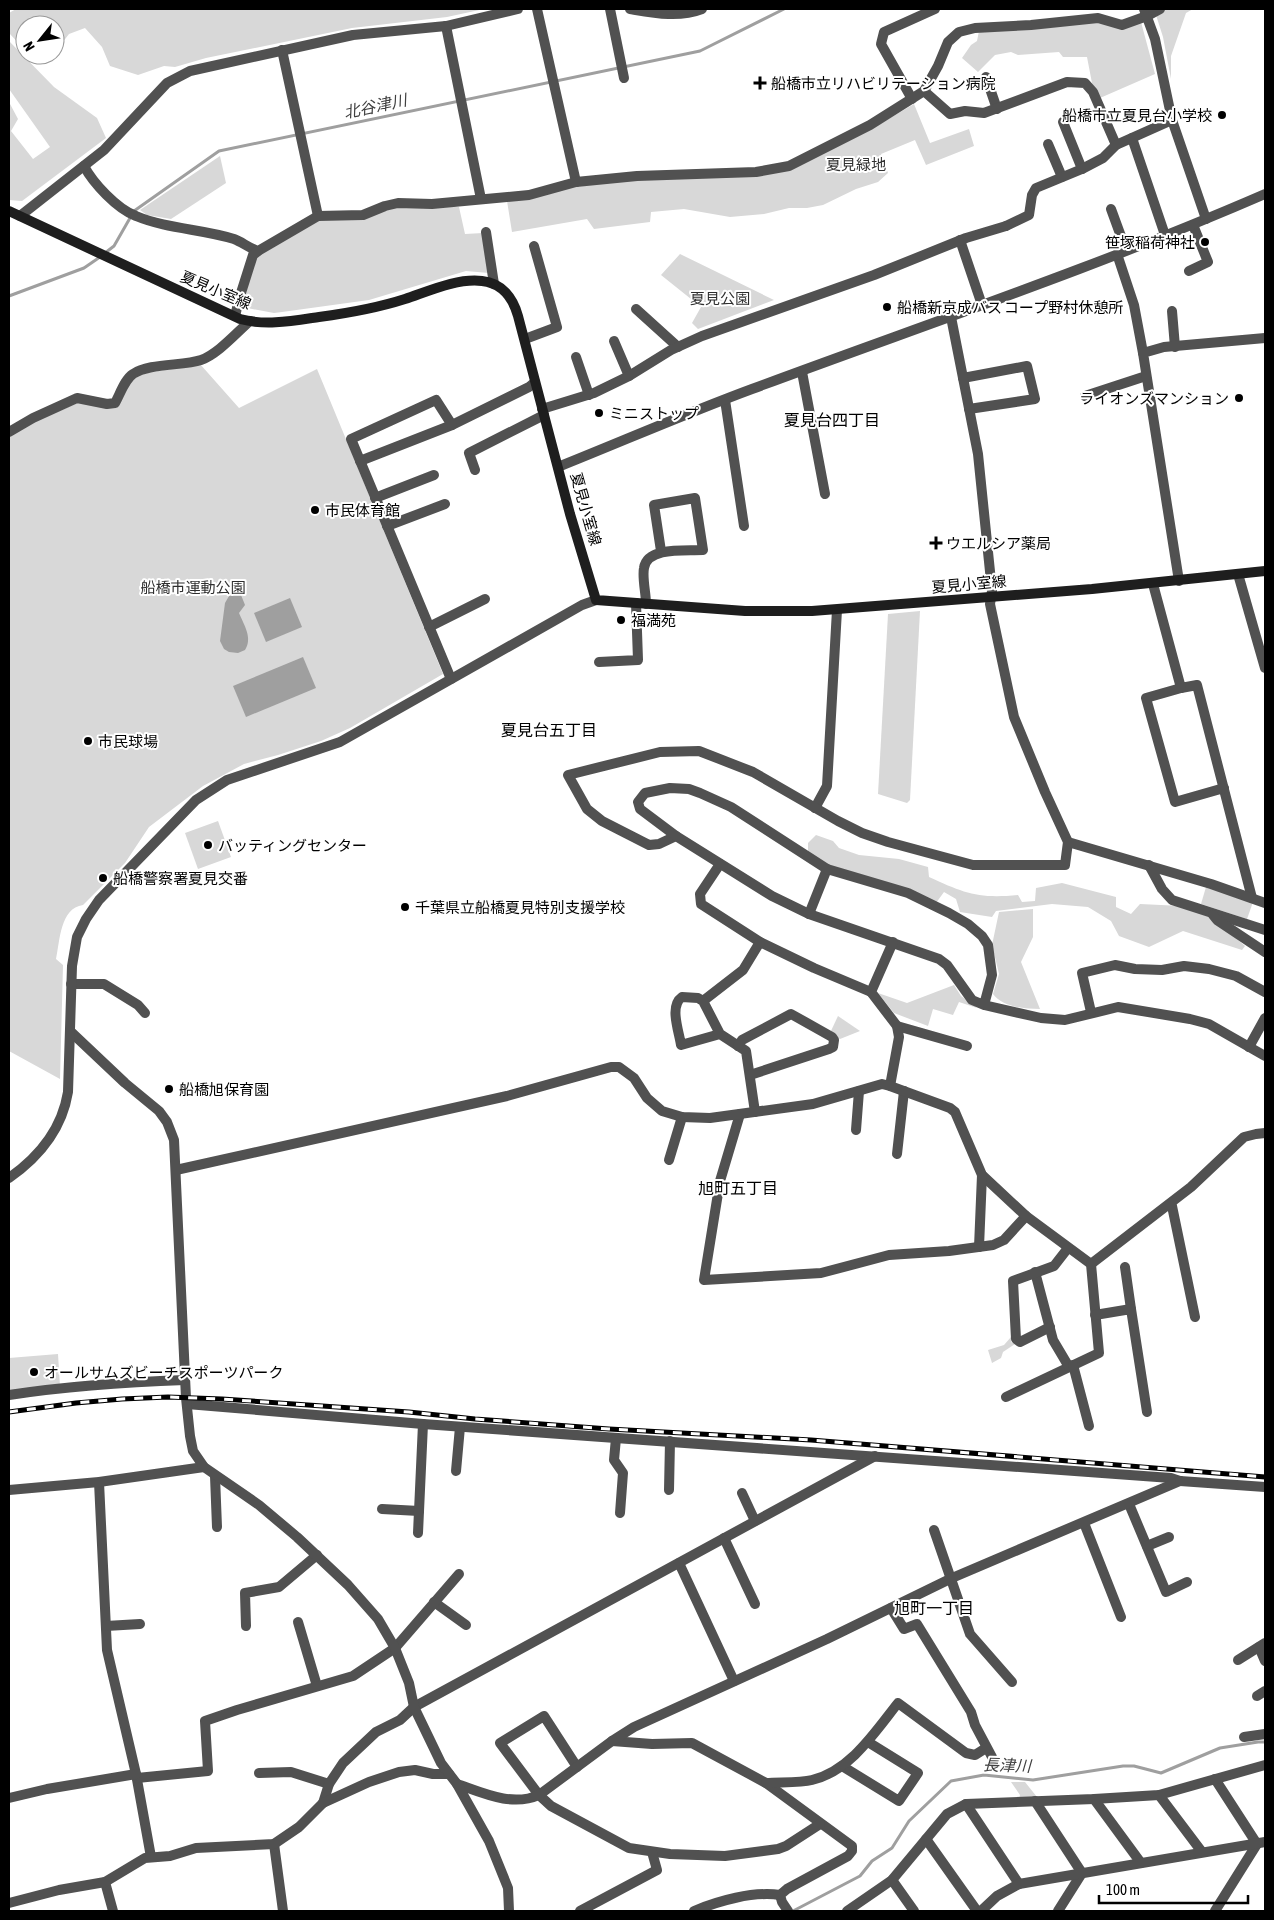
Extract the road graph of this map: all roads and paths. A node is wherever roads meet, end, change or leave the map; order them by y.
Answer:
1 (518, 9) edge
2 (536, 9) edge
3 (610, 9) edge
4 (630, 9) edge
5 (702, 9) edge
6 (935, 9) edge
7 (1160, 9) edge
8 (1146, 12) edge
9 (446, 26) junction
10 (282, 50) junction
11 (622, 70) dead end
12 (986, 77) dead end
13 (924, 91) junction
14 (912, 99) junction
15 (997, 109) junction
16 (1172, 120) junction
17 (1063, 122) dead end
18 (1132, 138) junction
19 (1048, 144) dead end
20 (1116, 145) junction
21 (84, 166) junction
22 (1082, 169) junction
23 (1062, 177) junction
24 (576, 182) junction
25 (1265, 194) edge
26 (481, 199) junction
27 (1111, 209) dead end
28 (9, 211) edge
29 (20, 216) junction
30 (318, 216) junction
31 (1206, 219) junction
32 (1193, 225) junction
33 (486, 232) dead end
34 (1165, 235) junction
35 (960, 240) junction
36 (534, 246) dead end
37 (258, 251) junction
38 (1122, 252) junction
39 (1189, 270) dead end
40 (494, 284) junction
41 (982, 305) junction
42 (636, 309) dead end
43 (1172, 311) dead end
44 (236, 316) junction
45 (951, 317) junction
46 (250, 321) junction
47 (1265, 338) edge
48 (525, 339) junction
49 (614, 341) dead end
50 (1175, 346) junction
51 (678, 347) junction
52 (1143, 353) junction
53 (576, 357) dead end
54 (802, 372) junction
55 (630, 376) junction
56 (1146, 376) junction
57 (963, 378) junction
58 (535, 382) junction
59 (589, 394) junction
60 (1085, 396) dead end
61 (725, 400) junction
62 (969, 409) junction
63 (543, 412) junction
64 (452, 425) junction
65 (9, 432) edge
66 (360, 460) junction
67 (558, 467) junction
68 (475, 470) dead end
69 (434, 475) dead end
70 (825, 494) dead end
71 (375, 498) junction
72 (444, 504) dead end
73 (387, 526) junction
74 (744, 526) dead end
75 (661, 551) junction
76 (1265, 571) edge
77 (1238, 574) junction
78 (1179, 581) junction
79 (1153, 584) junction
80 (991, 597) junction
81 (486, 600) dead end
82 (596, 600) junction
83 (641, 603) junction
84 (837, 610) junction
85 (429, 627) junction
86 (599, 662) dead end
87 (1265, 668) edge
88 (451, 679) junction
89 (1181, 688) junction
90 (1224, 788) junction
91 (815, 808) junction
92 (676, 836) junction
93 (1068, 842) junction
94 (720, 864) junction
95 (1149, 865) junction
96 (827, 869) junction
97 (1252, 898) junction
98 (1265, 903) edge
99 (1211, 912) junction
100 (809, 914) junction
101 (1265, 930) edge
102 (760, 942) junction
103 (893, 942) junction
104 (1265, 952) edge
105 (71, 984) junction
106 (872, 992) junction
107 (1265, 992) edge
108 (703, 1002) junction
109 (984, 1005) junction
110 (1091, 1012) junction
111 (145, 1013) dead end
112 (1265, 1018) edge
113 (898, 1026) junction
114 (71, 1032) junction
115 (720, 1034) junction
116 (738, 1046) junction
117 (967, 1046) dead end
118 (1249, 1047) junction
119 (1265, 1056) edge
120 (750, 1075) junction
121 (890, 1086) junction
122 (859, 1091) junction
123 (904, 1091) junction
124 (755, 1112) junction
125 (740, 1114) junction
126 (682, 1117) junction
127 (856, 1130) dead end
128 (1265, 1133) edge
129 (897, 1154) dead end
130 (670, 1160) dead end
131 (176, 1170) junction
132 (982, 1174) junction
133 (9, 1178) edge
134 (1170, 1204) junction
135 (1026, 1216) junction
136 (979, 1247) junction
137 (1068, 1248) junction
138 (1091, 1264) junction
139 (1125, 1266) dead end
140 (1035, 1272) junction
141 (1131, 1309) junction
142 (1095, 1315) junction
143 (1195, 1317) dead end
144 (1050, 1327) junction
145 (1071, 1366) junction
146 (186, 1380) junction
147 (9, 1395) edge
148 (1006, 1397) dead end
149 (187, 1404) junction
150 (1146, 1412) dead end
151 (422, 1424) junction
152 (460, 1426) junction
153 (1089, 1426) dead end
154 (616, 1438) junction
155 (670, 1441) junction
156 (876, 1456) junction
157 (204, 1467) junction
158 (456, 1472) dead end
159 (215, 1476) junction
160 (1180, 1481) junction
161 (99, 1482) junction
162 (1265, 1487) edge
163 (9, 1490) edge
164 (669, 1490) dead end
165 (742, 1493) dead end
166 (1129, 1504) junction
167 (382, 1510) dead end
168 (419, 1511) junction
169 (620, 1513) dead end
170 (755, 1521) junction
171 (1084, 1523) junction
172 (217, 1527) dead end
173 (934, 1530) dead end
174 (418, 1533) dead end
175 (1168, 1537) dead end
176 (724, 1538) junction
177 (1147, 1546) junction
178 (317, 1555) junction
179 (679, 1563) junction
180 (459, 1574) dead end
181 (952, 1578) junction
182 (1187, 1582) dead end
183 (434, 1602) junction
184 (755, 1604) dead end
185 (891, 1608) junction
186 (1121, 1617) dead end
187 (298, 1622) dead end
188 (140, 1624) dead end
189 (466, 1625) dead end
190 (106, 1626) junction
191 (246, 1626) dead end
192 (1262, 1645) edge
193 (395, 1648) junction
194 (1238, 1660) dead end
195 (1265, 1661) edge
196 (734, 1681) junction
197 (1012, 1682) dead end
198 (317, 1686) junction
199 (414, 1707) junction
200 (1265, 1734) edge
201 (1244, 1737) dead end
202 (612, 1741) junction
203 (868, 1742) junction
204 (986, 1748) junction
205 (992, 1757) dead end
206 (1265, 1765) edge
207 (842, 1766) junction
208 (577, 1767) junction
209 (259, 1773) dead end
210 (448, 1774) junction
211 (136, 1776) junction
212 (1215, 1779) junction
213 (766, 1782) junction
214 (329, 1784) junction
215 (457, 1784) junction
216 (539, 1795) junction
217 (1159, 1795) junction
218 (9, 1798) edge
219 (1094, 1799) junction
220 (1035, 1801) junction
221 (323, 1804) junction
222 (966, 1804) junction
223 (820, 1824) junction
224 (926, 1839) junction
225 (1261, 1843) edge
226 (274, 1844) junction
227 (652, 1852) junction
228 (1202, 1852) junction
229 (151, 1857) junction
230 (1140, 1863) junction
231 (1082, 1873) junction
232 (892, 1880) junction
233 (105, 1882) junction
234 (1019, 1884) junction
235 (780, 1895) junction
236 (9, 1903) edge
237 (851, 1910) edge
238 (113, 1911) edge
239 (284, 1911) edge
240 (509, 1911) edge
241 (580, 1911) edge
242 (694, 1911) edge
243 (788, 1911) edge
244 (914, 1911) edge
245 (979, 1911) edge
246 (1058, 1911) edge
247 (1215, 1911) edge

1 - 9 street
2 - 24 street
3 - 11 street
4 - 5 street
6 - 14 street
7 - 8 street
8 - 13 street
8 - 16 street
9 - 10 street
9 - 26 street
10 - 21 street
10 - 30 street
12 - 15 street
13 - 14 street
13 - 15 street
14 - 24 street
15 - 20 street
16 - 18 street
16 - 31 street
17 - 22 street
18 - 20 street
18 - 34 street
19 - 23 street
20 - 22 street
21 - 29 street
21 - 37 street
22 - 23 street
23 - 35 street
24 - 26 street
25 - 31 street
26 - 30 street
27 - 38 street
28 - 29 main road, 夏見小室線
29 - 44 main road, 夏見小室線
30 - 37 street
31 - 32 street
32 - 34 street
32 - 39 street
33 - 40 street
34 - 38 street
35 - 41 street
35 - 51 street
36 - 48 street
37 - 44 street
38 - 41 street
38 - 52 street
40 - 46 main road, 夏見小室線
40 - 48 main road, 夏見小室線
41 - 45 street
42 - 51 street
43 - 50 street
44 - 46 main road, 夏見小室線
45 - 54 street
45 - 57 street
46 - 65 street
47 - 50 street
48 - 58 main road, 夏見小室線
49 - 55 street
50 - 52 street
51 - 55 street
52 - 56 street
53 - 59 street
54 - 61 street
54 - 70 street
55 - 59 street
56 - 60 street
56 - 78 street
57 - 62 street
57 - 62 street
58 - 63 main road, 夏見小室線
58 - 64 street
59 - 63 street
61 - 67 street
61 - 74 street
62 - 80 street
63 - 67 main road, 夏見小室線
63 - 68 street
64 - 66 street
64 - 66 street
66 - 71 street
67 - 82 main road, 夏見小室線
69 - 71 street
71 - 73 street
72 - 73 street
73 - 85 street
75 - 75 street
75 - 83 street
76 - 77 main road, 夏見小室線
77 - 78 main road, 夏見小室線
77 - 87 street
78 - 79 main road, 夏見小室線
79 - 80 main road, 夏見小室線
79 - 89 street
80 - 84 main road, 夏見小室線
80 - 93 street
81 - 85 street
82 - 83 main road, 夏見小室線
82 - 88 street
83 - 84 main road, 夏見小室線
83 - 86 street
84 - 91 street
85 - 88 street
88 - 105 street
89 - 90 street
89 - 90 street
90 - 97 street
91 - 92 street
91 - 93 street
92 - 94 street
92 - 96 street
93 - 95 street
94 - 100 street
94 - 102 street
95 - 97 street
95 - 99 street
96 - 100 street
96 - 109 street
97 - 98 street
99 - 101 street
99 - 104 street
100 - 103 street
102 - 106 street
102 - 108 street
103 - 106 street
103 - 109 street
105 - 111 street
105 - 114 street
106 - 113 street
107 - 110 street
108 - 115 street
108 - 115 street
109 - 110 street
110 - 118 street
112 - 118 street
113 - 117 street
113 - 121 street
114 - 131 street
114 - 133 street
115 - 116 street
116 - 120 street
116 - 120 street
118 - 119 street
120 - 124 street
121 - 122 street
121 - 123 street
122 - 124 street
122 - 127 street
123 - 129 street
123 - 132 street
124 - 125 street
125 - 126 street
125 - 136 street
126 - 130 street
126 - 131 street
128 - 134 street
131 - 146 street
132 - 135 street
132 - 136 street
134 - 138 street
134 - 143 street
135 - 136 street
135 - 137 street
137 - 138 street
137 - 140 street
138 - 142 street
139 - 141 street
140 - 144 street
140 - 144 street
141 - 142 street
141 - 150 street
142 - 145 street
144 - 145 street
145 - 148 street
145 - 153 street
146 - 147 street
146 - 149 street
149 - 151 street
149 - 157 street
151 - 152 street
151 - 168 street
152 - 154 street
152 - 158 street
154 - 155 street
154 - 169 street
155 - 156 street
155 - 164 street
156 - 160 street
156 - 170 street
157 - 159 street
157 - 161 street
159 - 172 street
159 - 178 street
160 - 162 street
160 - 166 street
161 - 163 street
161 - 190 street
165 - 170 street
166 - 171 street
166 - 177 street
167 - 168 street
168 - 174 street
170 - 176 street
171 - 181 street
171 - 186 street
173 - 181 street
175 - 177 street
176 - 179 street
176 - 184 street
177 - 182 street
178 - 191 street
178 - 193 street
179 - 196 street
179 - 199 street
180 - 183 street
181 - 185 street
181 - 197 street
183 - 189 street
183 - 193 street
185 - 196 street
185 - 204 street
187 - 198 street
188 - 190 street
190 - 211 street
192 - 194 street
192 - 195 street
193 - 198 street
193 - 199 street
196 - 202 street
198 - 211 street
199 - 210 street
199 - 214 street
200 - 201 street
202 - 208 street
202 - 213 street
203 - 204 street
203 - 207 street
203 - 207 street
204 - 205 street
206 - 212 street
207 - 213 street
208 - 216 street
208 - 216 street
209 - 214 street
210 - 215 street
210 - 221 street
211 - 218 street
211 - 229 street
212 - 217 street
212 - 225 street
213 - 223 street
214 - 221 street
215 - 216 street
215 - 240 street
216 - 227 street
217 - 219 street
217 - 228 street
219 - 220 street
219 - 230 street
220 - 222 street
220 - 231 street
221 - 226 street
222 - 224 street
222 - 234 street
223 - 227 street
223 - 235 street
224 - 232 street
224 - 245 street
225 - 228 street
225 - 247 street
226 - 229 street
226 - 239 street
227 - 241 street
228 - 230 street
229 - 233 street
230 - 231 street
231 - 234 street
231 - 246 street
232 - 237 street
232 - 244 street
233 - 236 street
233 - 238 street
234 - 245 street
235 - 242 street
235 - 243 street

